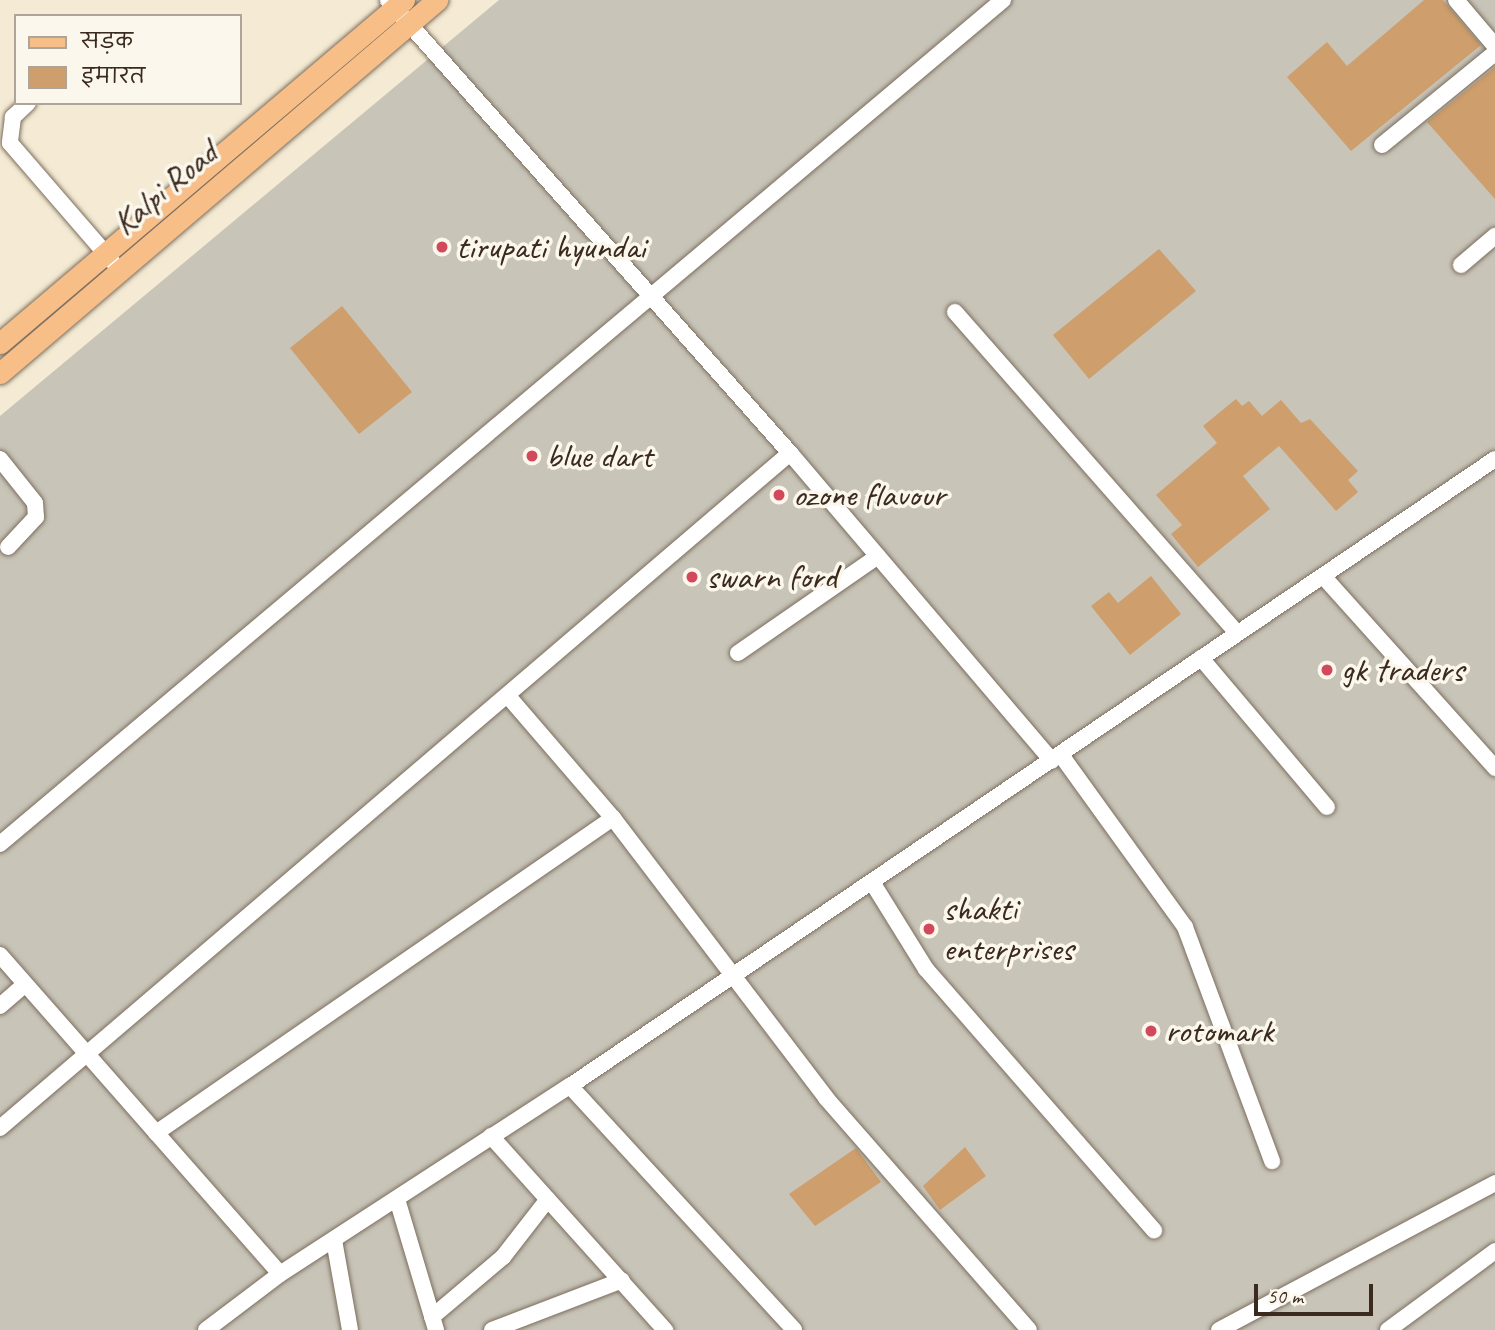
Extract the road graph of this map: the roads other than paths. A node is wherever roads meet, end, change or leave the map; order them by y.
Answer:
1 (437, 0) edge
2 (1003, 0) edge
3 (1457, 0) edge
4 (399, 8) edge
5 (1495, 46) edge
6 (1495, 53) edge
7 (26, 105) edge
8 (1382, 145) dead end
9 (1495, 236) edge
10 (105, 253) junction
11 (1461, 265) dead end
12 (120, 270) junction
13 (650, 296) junction
14 (955, 312) dead end
15 (0, 342) edge
16 (0, 373) edge
17 (790, 453) junction
18 (0, 459) edge
19 (1495, 459) edge
20 (8, 547) dead end
21 (878, 556) junction
22 (1323, 576) junction
23 (1237, 633) junction
24 (738, 653) dead end
25 (1201, 658) junction
26 (508, 696) junction
27 (1056, 758) junction
28 (1495, 768) edge
29 (1326, 807) dead end
30 (613, 818) junction
31 (0, 844) edge
32 (872, 882) junction
33 (0, 955) edge
34 (735, 973) junction
35 (25, 984) junction
36 (0, 1006) edge
37 (88, 1056) junction
38 (570, 1086) junction
39 (0, 1128) edge
40 (156, 1133) junction
41 (491, 1136) junction
42 (1272, 1161) dead end
43 (1495, 1183) edge
44 (397, 1199) junction
45 (548, 1199) junction
46 (1154, 1230) dead end
47 (334, 1240) junction
48 (1495, 1251) edge
49 (279, 1274) junction
50 (622, 1280) junction
51 (221, 1317) junction
52 (434, 1324) edge
53 (206, 1330) edge
54 (232, 1330) edge
55 (350, 1330) edge
56 (492, 1330) edge
57 (665, 1330) edge
58 (794, 1330) edge
59 (1029, 1330) edge
60 (1219, 1330) edge
61 (1388, 1330) edge

1 - 4 main road, Kalpi Road
2 - 13 street
3 - 5 street
4 - 10 main road, Kalpi Road
4 - 12 main road, Kalpi Road
4 - 13 street
6 - 8 street
7 - 10 street
9 - 11 street
10 - 12 street
10 - 15 main road, Kalpi Road
12 - 16 main road, Kalpi Road
13 - 17 street
13 - 31 street
14 - 23 street
17 - 21 street
17 - 26 street
18 - 20 street
19 - 22 street
21 - 24 street
21 - 27 street
22 - 23 street
22 - 28 street
23 - 25 street
25 - 27 street
25 - 29 street
26 - 30 street
26 - 37 street
27 - 32 street
27 - 42 street
30 - 34 street
30 - 40 street
32 - 34 street
32 - 46 street
33 - 35 street
34 - 38 street
34 - 59 street
35 - 36 street
35 - 37 street
37 - 39 street
37 - 40 street
38 - 41 street
38 - 58 street
40 - 49 street
41 - 44 street
41 - 45 street
43 - 60 street
44 - 47 street
44 - 52 street
45 - 50 street
45 - 52 street
47 - 49 street
47 - 55 street
48 - 61 street
49 - 51 street
50 - 56 street
50 - 57 street
51 - 53 street
51 - 54 street

